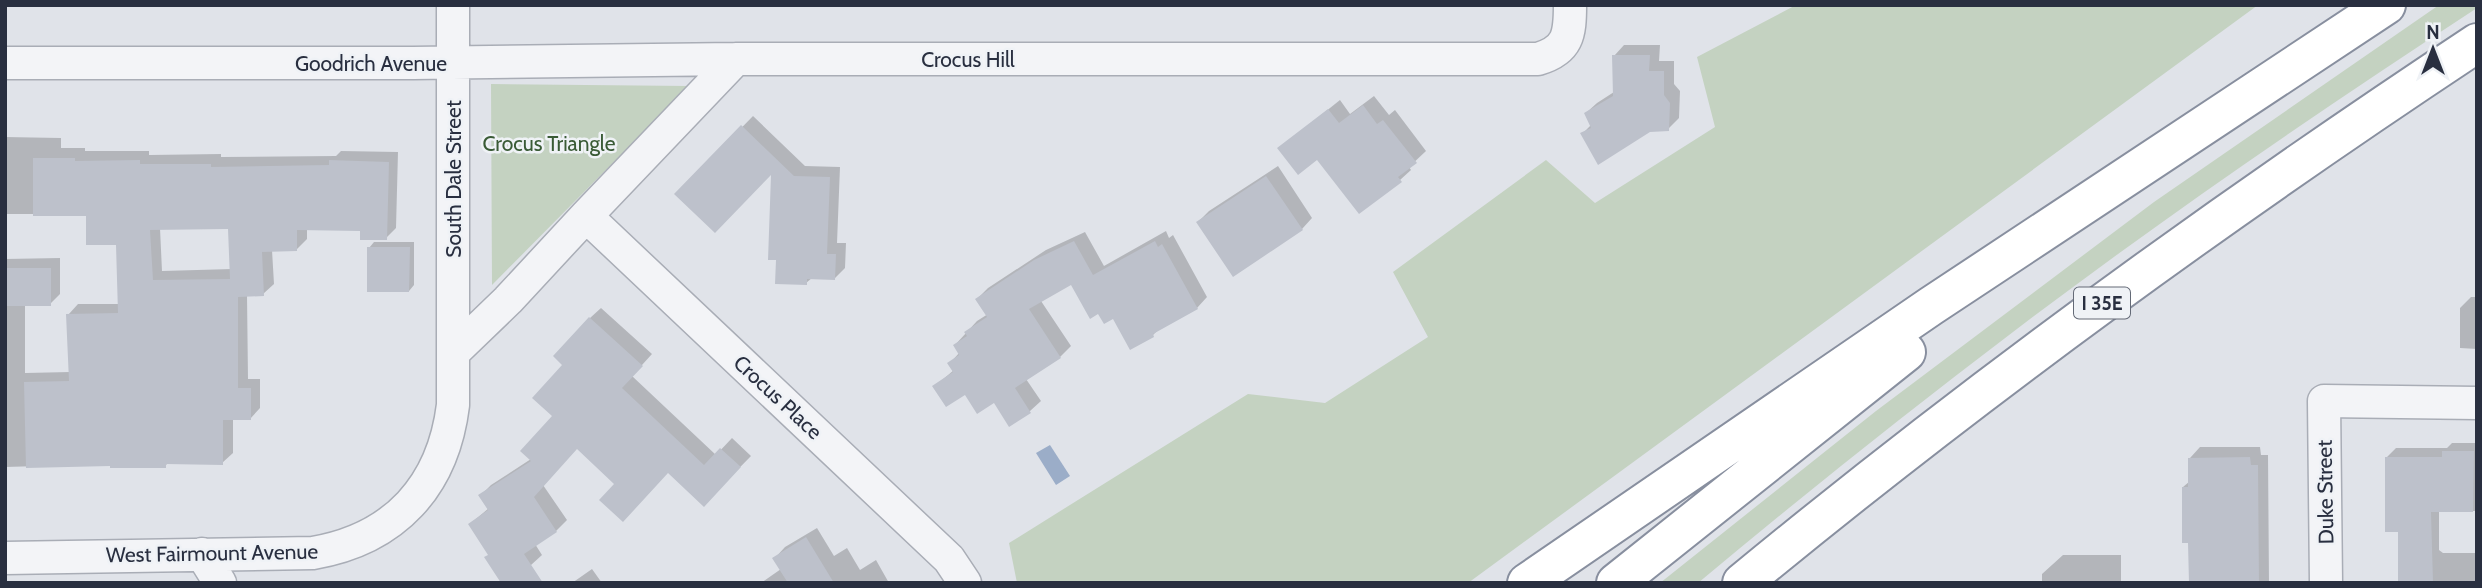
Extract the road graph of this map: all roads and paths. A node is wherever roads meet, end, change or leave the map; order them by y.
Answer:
1 (453, 5) edge
2 (1570, 5) edge
3 (2386, 5) edge
4 (2477, 43) edge
5 (736, 59) junction
6 (5, 63) edge
7 (453, 63) junction
8 (2279, 76) junction
9 (586, 216) junction
10 (453, 353) junction
11 (2477, 403) edge
12 (202, 554) junction
13 (5, 558) edge
14 (220, 583) edge
15 (965, 583) edge
16 (1527, 583) edge
17 (1616, 583) edge
18 (1742, 583) edge
19 (2326, 583) edge

1 - 7 street, South Dale Street
2 - 5 street, Crocus Hill
3 - 8 highway
4 - 18 highway, I 35E
5 - 7 street, Goodrich Avenue
5 - 9 street
6 - 7 street, Goodrich Avenue
7 - 10 street, South Dale Street
8 - 16 highway
8 - 17 highway
9 - 10 street
9 - 15 street, Crocus Place
10 - 12 street, West Fairmount Avenue
11 - 19 street, Duke Street
12 - 13 street, West Fairmount Avenue
12 - 14 street

